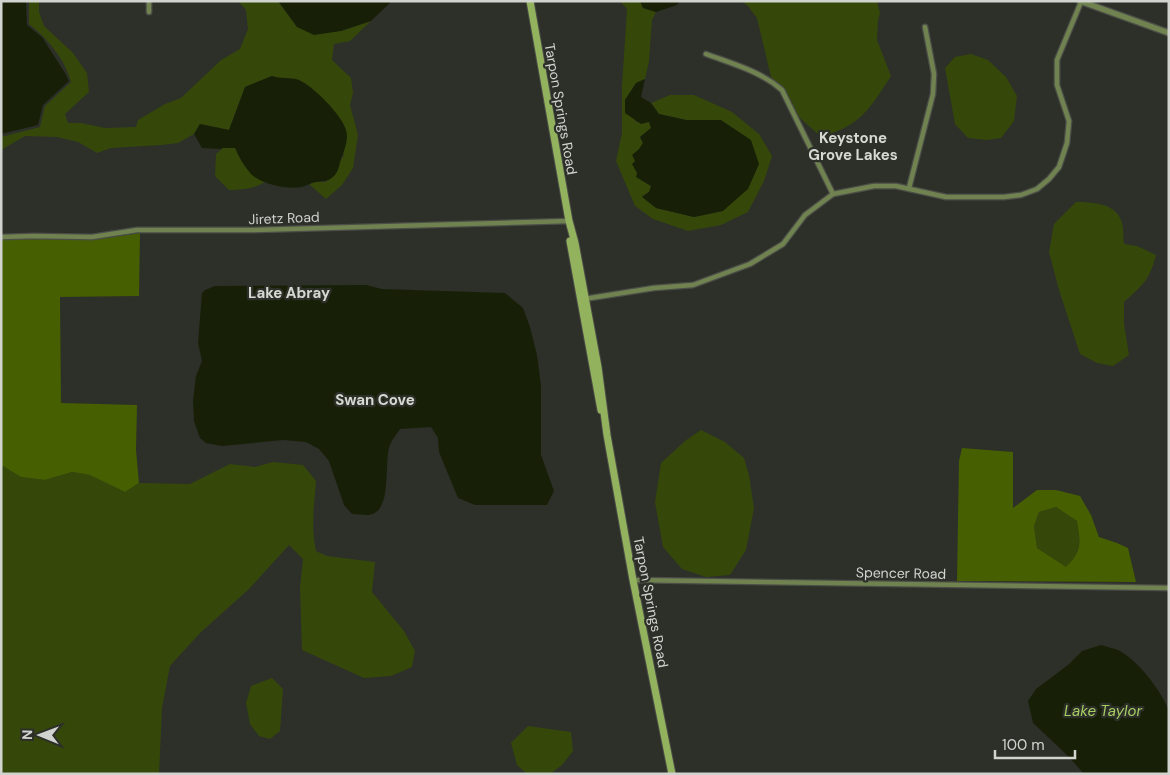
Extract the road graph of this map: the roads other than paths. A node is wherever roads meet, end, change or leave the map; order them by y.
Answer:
1 (148, 1) edge
2 (530, 1) edge
3 (1081, 2) edge
4 (149, 12) dead end
5 (925, 27) dead end
6 (1169, 33) edge
7 (706, 54) dead end
8 (909, 188) junction
9 (833, 194) junction
10 (569, 221) junction
11 (1, 237) edge
12 (583, 299) junction
13 (633, 580) junction
14 (1169, 588) edge
15 (672, 774) edge

1 - 4 street
2 - 10 main road, Tarpon Springs Road
3 - 6 street
3 - 8 street
5 - 8 street
7 - 9 street
8 - 9 street
9 - 12 street
10 - 11 street, Jiretz Road
10 - 12 main road, Tarpon Springs Road
12 - 13 main road, Tarpon Springs Road
13 - 14 street, Spencer Road
13 - 15 main road, Tarpon Springs Road

